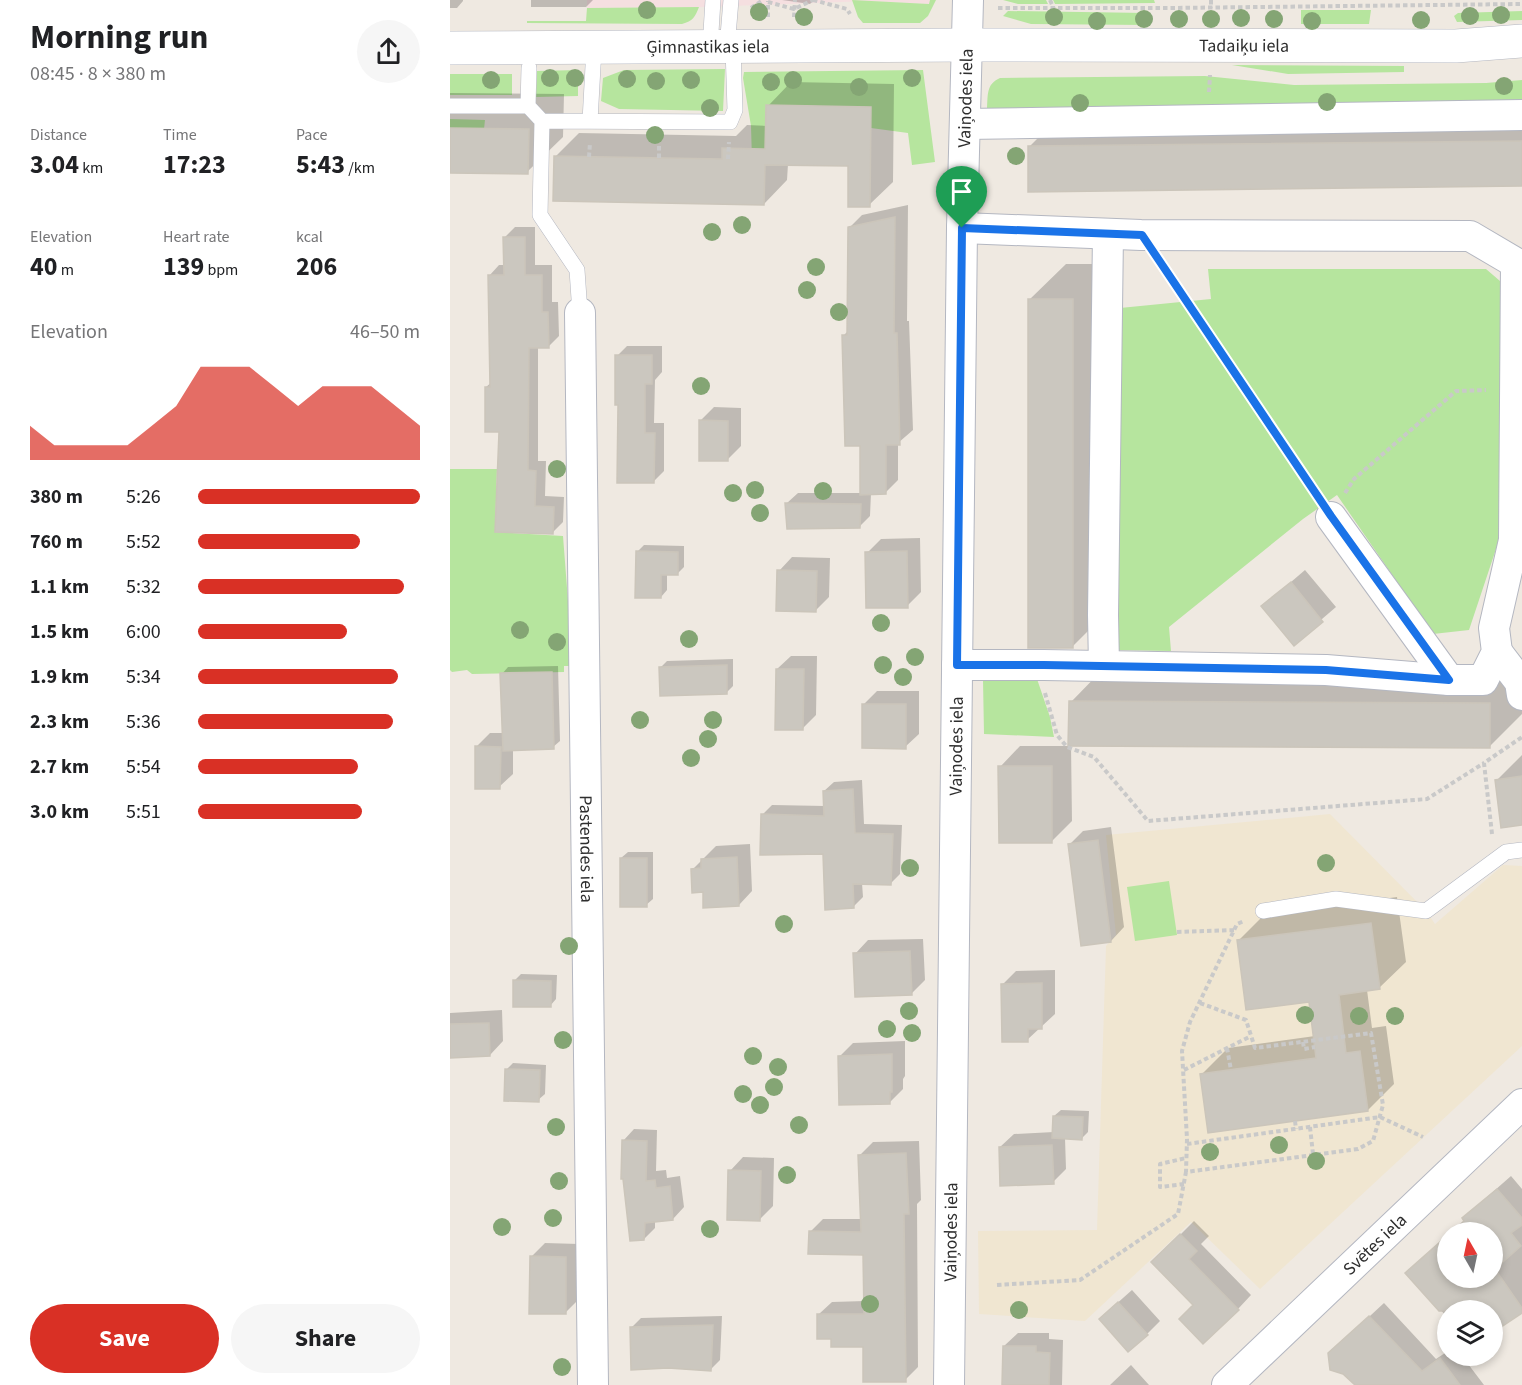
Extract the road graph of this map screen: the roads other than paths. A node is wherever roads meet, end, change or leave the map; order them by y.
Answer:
1 (713, 0) edge
2 (731, 0) edge
3 (981, 1) edge
4 (1522, 41) edge
5 (966, 45) junction
6 (450, 48) edge
7 (594, 48) junction
8 (723, 48) junction
9 (529, 68) dead end
10 (450, 106) edge
11 (528, 106) junction
12 (1522, 115) edge
13 (542, 121) junction
14 (590, 121) junction
15 (964, 124) junction
16 (962, 228) junction
17 (1108, 234) junction
18 (1519, 261) edge
19 (580, 313) joint
20 (1331, 516) road end
21 (1497, 652) junction
22 (957, 665) junction
23 (1104, 666) junction
24 (1449, 680) junction
25 (1522, 695) edge
26 (1522, 849) edge
27 (1263, 911) road end
28 (1522, 1104) edge
29 (593, 1385) edge
30 (949, 1385) edge
31 (1227, 1385) edge

1 - 8 lane
2 - 8 lane
3 - 5 street, Vaiņodes iela
4 - 5 street, Tadaiķu iela
5 - 8 street, Ģimnastikas iela
5 - 15 street, Vaiņodes iela
6 - 7 street, Ģimnastikas iela
7 - 8 street, Ģimnastikas iela
7 - 14 lane
8 - 14 lane
9 - 11 lane
10 - 11 lane
11 - 13 lane
12 - 15 street
13 - 14 lane
13 - 19 lane
15 - 16 street, Vaiņodes iela
16 - 17 street
16 - 22 street, Vaiņodes iela
17 - 18 street
17 - 23 street
18 - 21 street
19 - 29 street, Pastendes iela
20 - 24 street
21 - 24 street
21 - 25 street
22 - 23 street
22 - 30 street, Vaiņodes iela
23 - 24 street
26 - 27 lane
28 - 31 street, Svētes iela

